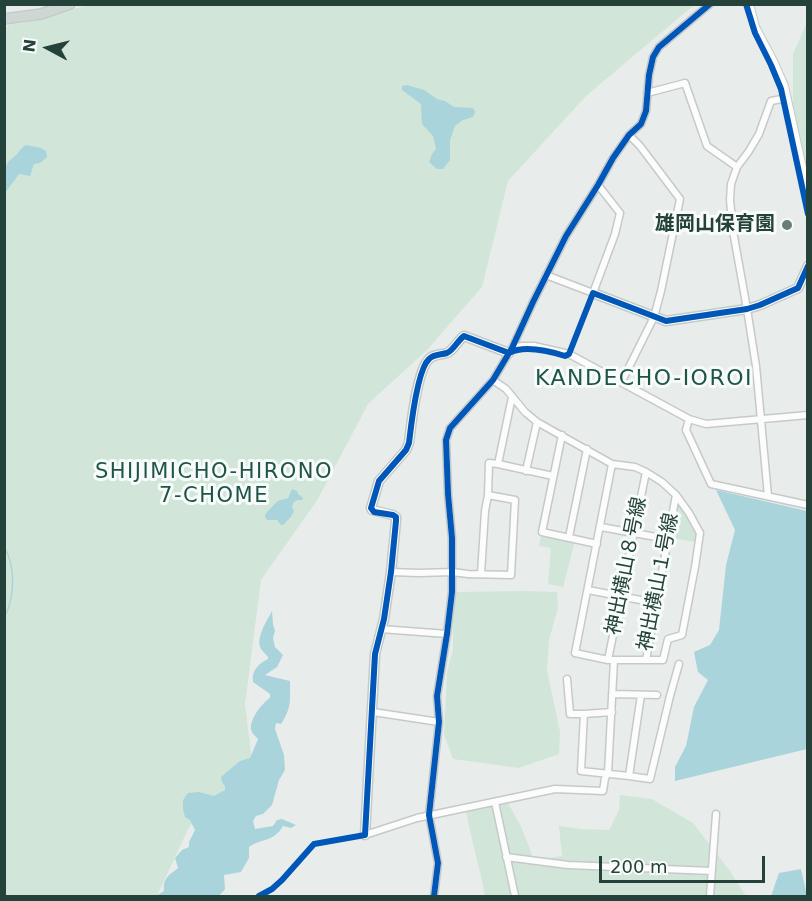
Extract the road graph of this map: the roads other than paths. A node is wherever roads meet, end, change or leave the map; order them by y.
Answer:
1 (70, 4) edge
2 (710, 4) edge
3 (749, 4) edge
4 (4, 19) edge
5 (647, 93) junction
6 (787, 98) junction
7 (629, 135) junction
8 (737, 167) junction
9 (598, 186) junction
10 (807, 195) edge
11 (807, 266) edge
12 (546, 275) junction
13 (593, 293) junction
14 (747, 309) junction
15 (654, 317) junction
16 (510, 350) junction
17 (493, 380) junction
18 (622, 381) junction
19 (512, 397) junction
20 (807, 414) edge
21 (689, 419) junction
22 (760, 419) junction
23 (537, 422) junction
24 (562, 435) junction
25 (587, 449) junction
26 (498, 464) junction
27 (612, 464) junction
28 (526, 471) junction
29 (646, 472) junction
30 (553, 476) junction
31 (488, 495) junction
32 (676, 495) junction
33 (768, 496) junction
34 (807, 505) edge
35 (601, 527) junction
36 (634, 533) junction
37 (569, 537) junction
38 (667, 539) junction
39 (597, 543) junction
40 (391, 572) junction
41 (452, 572) junction
42 (482, 574) junction
43 (588, 590) junction
44 (621, 597) junction
45 (656, 603) junction
46 (381, 629) junction
47 (447, 634) junction
48 (611, 660) junction
49 (646, 660) junction
50 (679, 664) dead end
51 (567, 679) dead end
52 (613, 694) junction
53 (641, 695) junction
54 (657, 695) dead end
55 (373, 712) junction
56 (612, 712) junction
57 (584, 714) junction
58 (440, 722) junction
59 (608, 773) junction
60 (629, 776) junction
61 (495, 802) junction
62 (716, 814) dead end
63 (429, 815) junction
64 (365, 835) joint
65 (506, 857) junction
66 (712, 871) junction
67 (434, 897) edge
68 (514, 897) edge
69 (710, 897) edge

1 - 4 main road
2 - 5 street
3 - 6 street
5 - 7 street
5 - 8 street
6 - 8 street
6 - 10 street
7 - 9 street
7 - 15 street
8 - 14 street
9 - 12 street
9 - 13 street
11 - 14 main road
12 - 13 street
12 - 16 street
13 - 15 main road
14 - 15 main road
14 - 22 street
15 - 18 street
16 - 17 street
16 - 18 street
16 - 40 main road
17 - 19 street, 神出横山１号線
17 - 41 street
18 - 21 street
19 - 23 street, 神出横山１号線
19 - 26 street
20 - 22 street
21 - 22 street
21 - 33 street
22 - 33 street
23 - 24 street, 神出横山１号線
23 - 28 street
24 - 25 street, 神出横山１号線
24 - 30 street
25 - 27 street, 神出横山１号線
25 - 37 street
26 - 28 street
26 - 31 street
27 - 29 street, 神出横山１号線
27 - 35 street, 神出横山１号線
28 - 30 street
29 - 32 street, 神出横山１号線
29 - 36 street, 神出横山８号線
30 - 37 street
31 - 42 street
31 - 42 street
32 - 38 street, 神出横山１号線
32 - 49 street
33 - 34 street
35 - 36 street
35 - 39 street, 神出横山１号線
36 - 38 street
36 - 44 street, 神出横山８号線
37 - 39 street
38 - 45 street, 神出横山１号線
39 - 43 street, 神出横山１号線
40 - 41 street
40 - 46 main road
41 - 42 street
41 - 47 street
43 - 44 street
43 - 48 street, 神出横山１号線
44 - 45 street
44 - 48 street, 神出横山８号線
45 - 49 street, 神出横山１号線
46 - 47 street
46 - 55 main road
47 - 58 street
48 - 49 street, 神出横山１号線
48 - 52 street, 神出横山８号線
50 - 60 street
51 - 57 street
52 - 53 street
52 - 56 street, 神出横山８号線
53 - 54 street
53 - 60 street
55 - 58 street
55 - 64 main road
56 - 57 street
56 - 59 street, 神出横山８号線
57 - 59 street
58 - 63 street
59 - 60 street
59 - 61 street
61 - 63 street
61 - 65 street
62 - 66 street
63 - 64 street
63 - 67 street
65 - 66 street
65 - 68 street
66 - 69 street

